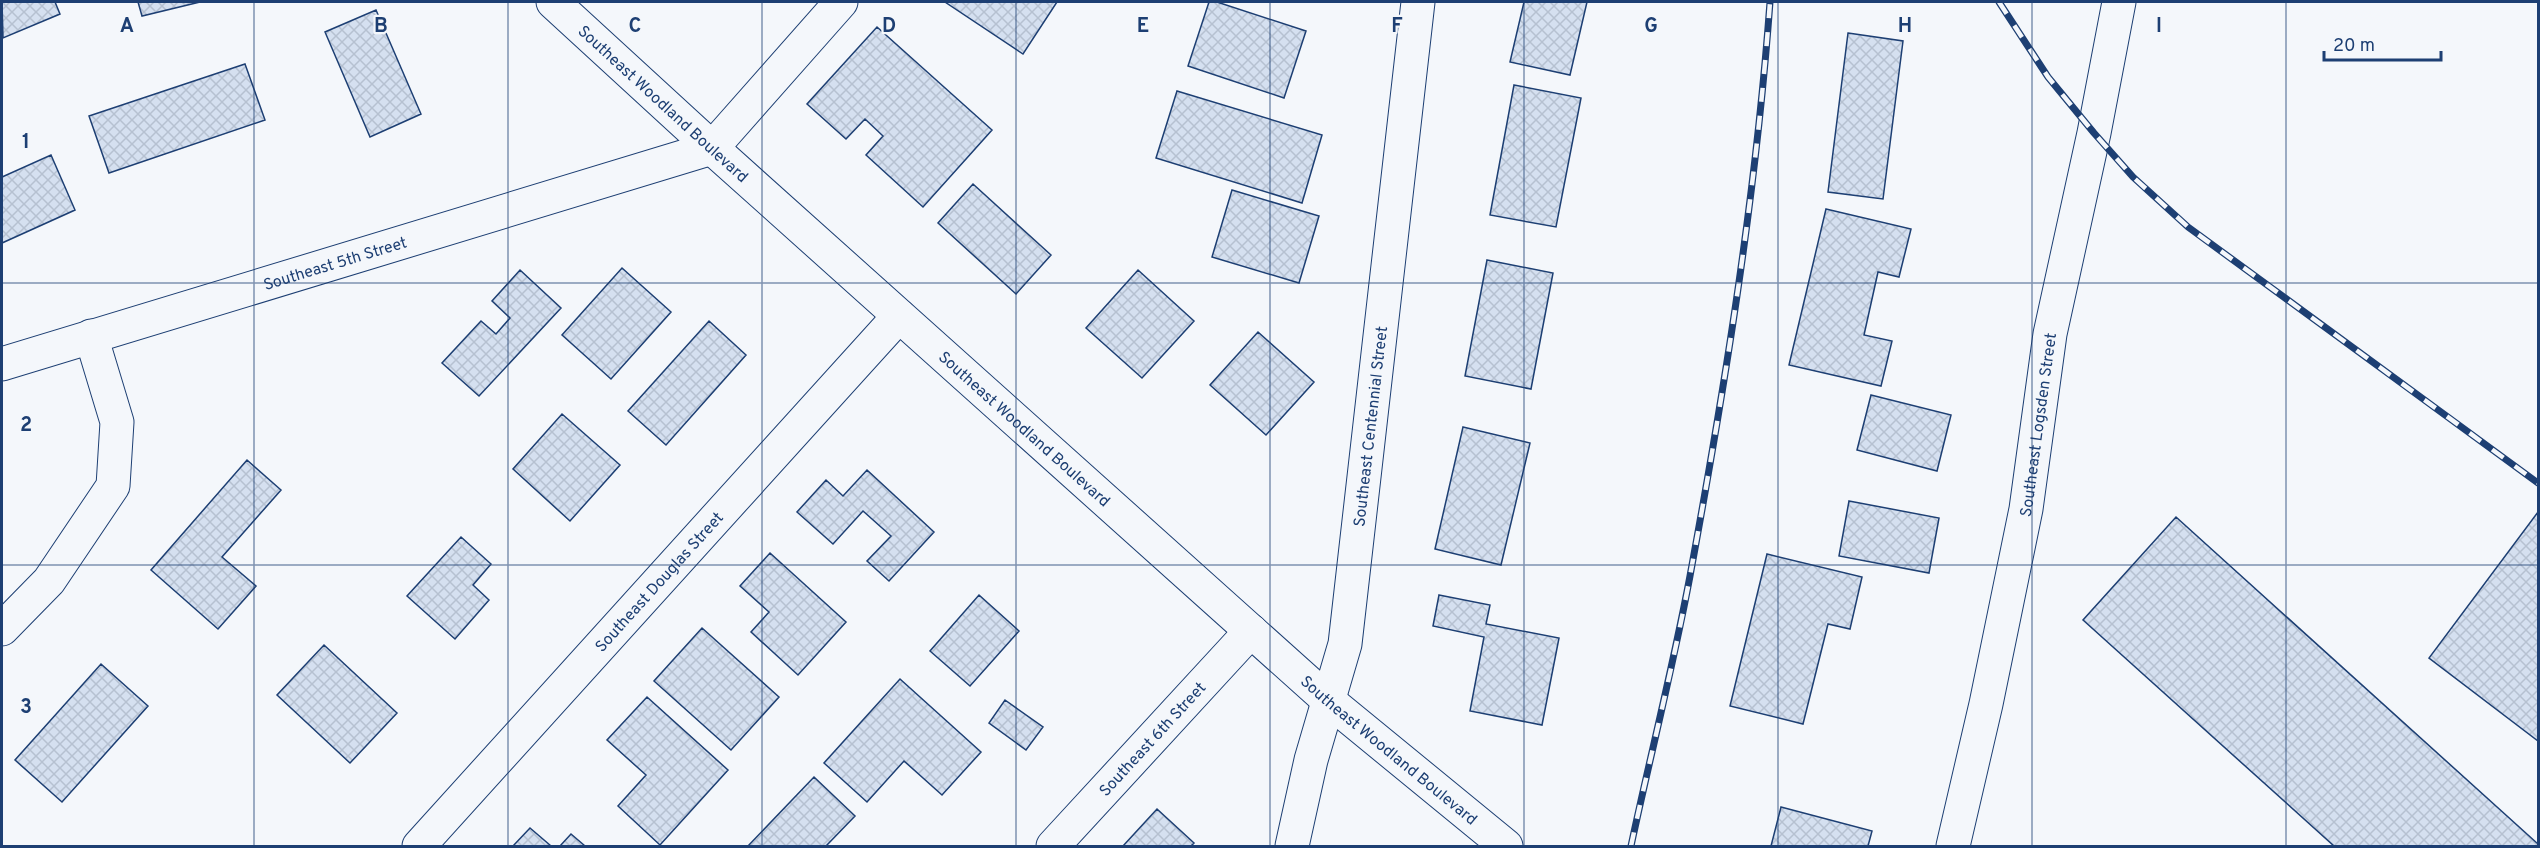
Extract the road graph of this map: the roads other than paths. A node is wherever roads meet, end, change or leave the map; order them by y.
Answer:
1 (553, 2) edge
2 (841, 2) edge
3 (1418, 2) edge
4 (2119, 2) edge
5 (712, 148) junction
6 (899, 316) junction
7 (91, 336) junction
8 (2, 364) edge
9 (2, 629) edge
10 (1251, 631) junction
11 (1329, 701) junction
12 (419, 846) edge
13 (1053, 846) edge
14 (1292, 846) edge
15 (1506, 846) edge
16 (1953, 846) edge

1 - 5 street, Southeast Woodland Boulevard
2 - 5 street
3 - 11 street, Southeast Centennial Street
4 - 16 street, Southeast Logsden Street
5 - 6 street, Southeast Woodland Boulevard
5 - 7 street, Southeast 5th Street
6 - 10 street, Southeast Woodland Boulevard
6 - 12 street, Southeast Douglas Street
7 - 8 street, Southeast 5th Street
7 - 9 street
10 - 11 street, Southeast Woodland Boulevard
10 - 13 street, Southeast 6th Street
11 - 14 street, Southeast Centennial Street
11 - 15 street, Southeast Woodland Boulevard

